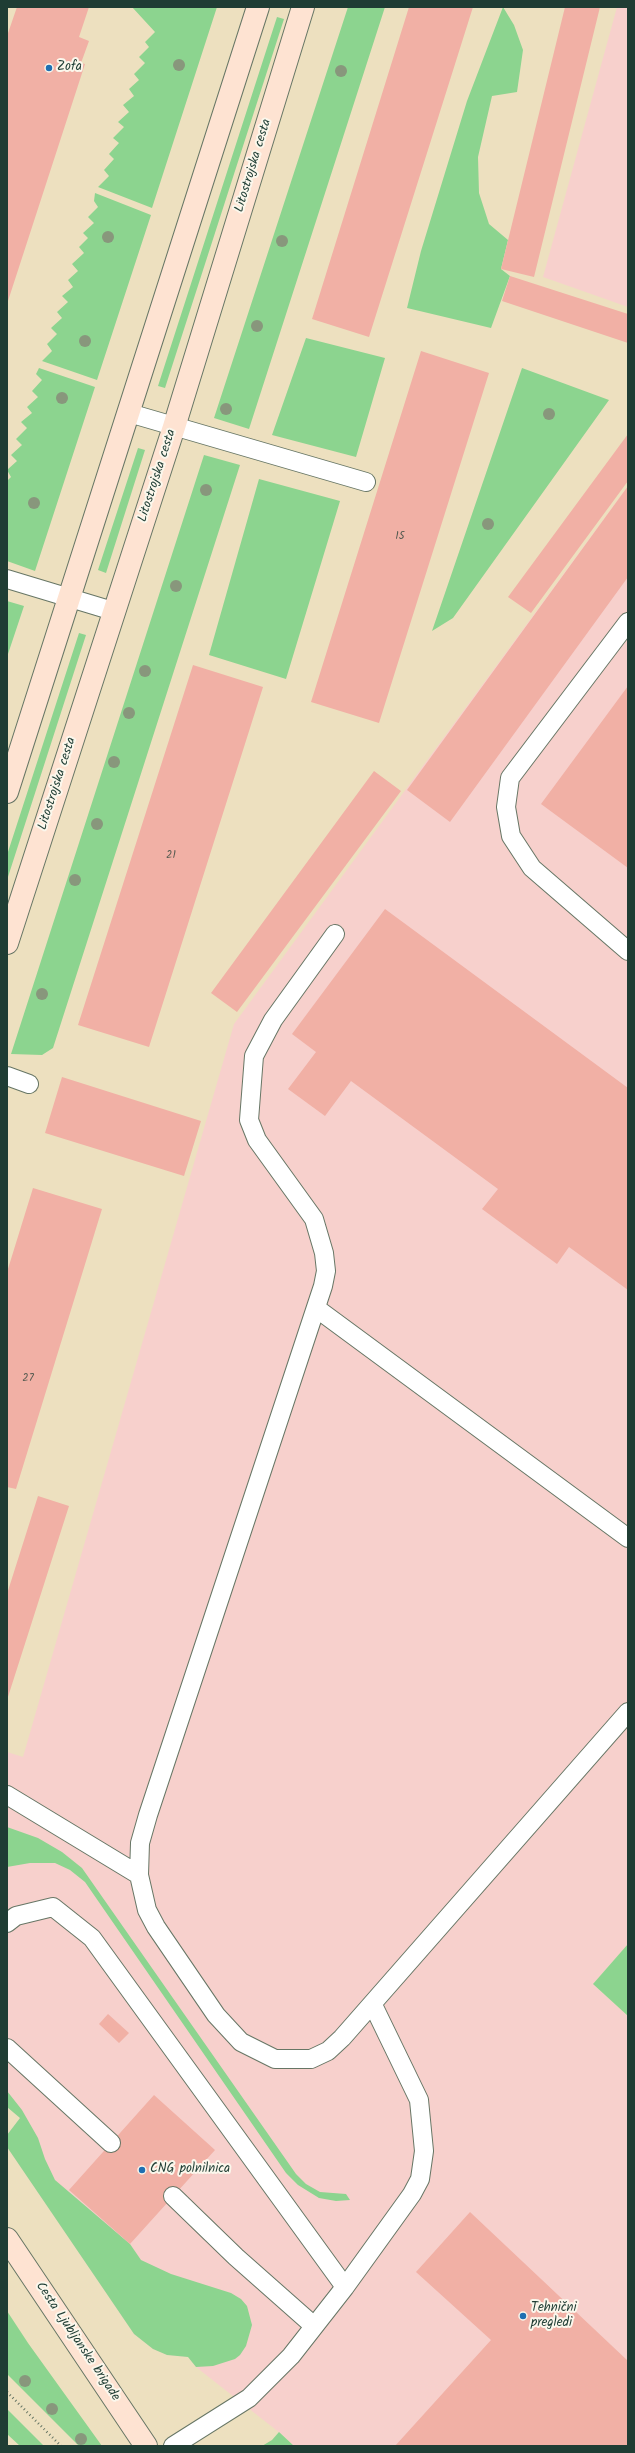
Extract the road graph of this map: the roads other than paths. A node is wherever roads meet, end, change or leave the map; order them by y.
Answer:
1 (258, 7) edge
2 (303, 7) edge
3 (129, 414) junction
4 (174, 427) junction
5 (366, 482) dead end
6 (7, 579) edge
7 (70, 598) junction
8 (113, 611) junction
9 (628, 622) edge
10 (7, 792) edge
11 (334, 934) dead end
12 (7, 943) edge
13 (628, 951) edge
14 (7, 1076) edge
15 (29, 1084) dead end
16 (316, 1308) junction
17 (628, 1538) edge
18 (628, 1712) edge
19 (7, 1795) edge
20 (139, 1875) junction
21 (7, 1923) edge
22 (373, 2005) junction
23 (7, 2048) edge
24 (111, 2143) dead end
25 (173, 2196) dead end
26 (7, 2239) edge
27 (345, 2287) junction
28 (314, 2326) junction
29 (146, 2446) edge
30 (173, 2446) edge

1 - 3 main road
2 - 4 main road, Litostrojska cesta
3 - 4 lane
3 - 7 main road
4 - 5 lane
4 - 8 main road, Litostrojska cesta
6 - 7 lane
7 - 8 lane
7 - 10 main road
8 - 12 main road, Litostrojska cesta
9 - 13 lane
11 - 16 lane
14 - 15 lane
16 - 17 lane
16 - 20 lane
18 - 22 lane
19 - 20 lane
20 - 22 lane
21 - 27 lane
22 - 27 lane
23 - 24 lane
25 - 28 lane
26 - 29 main road, Cesta Ljubljanske brigade
27 - 28 lane
28 - 30 lane

